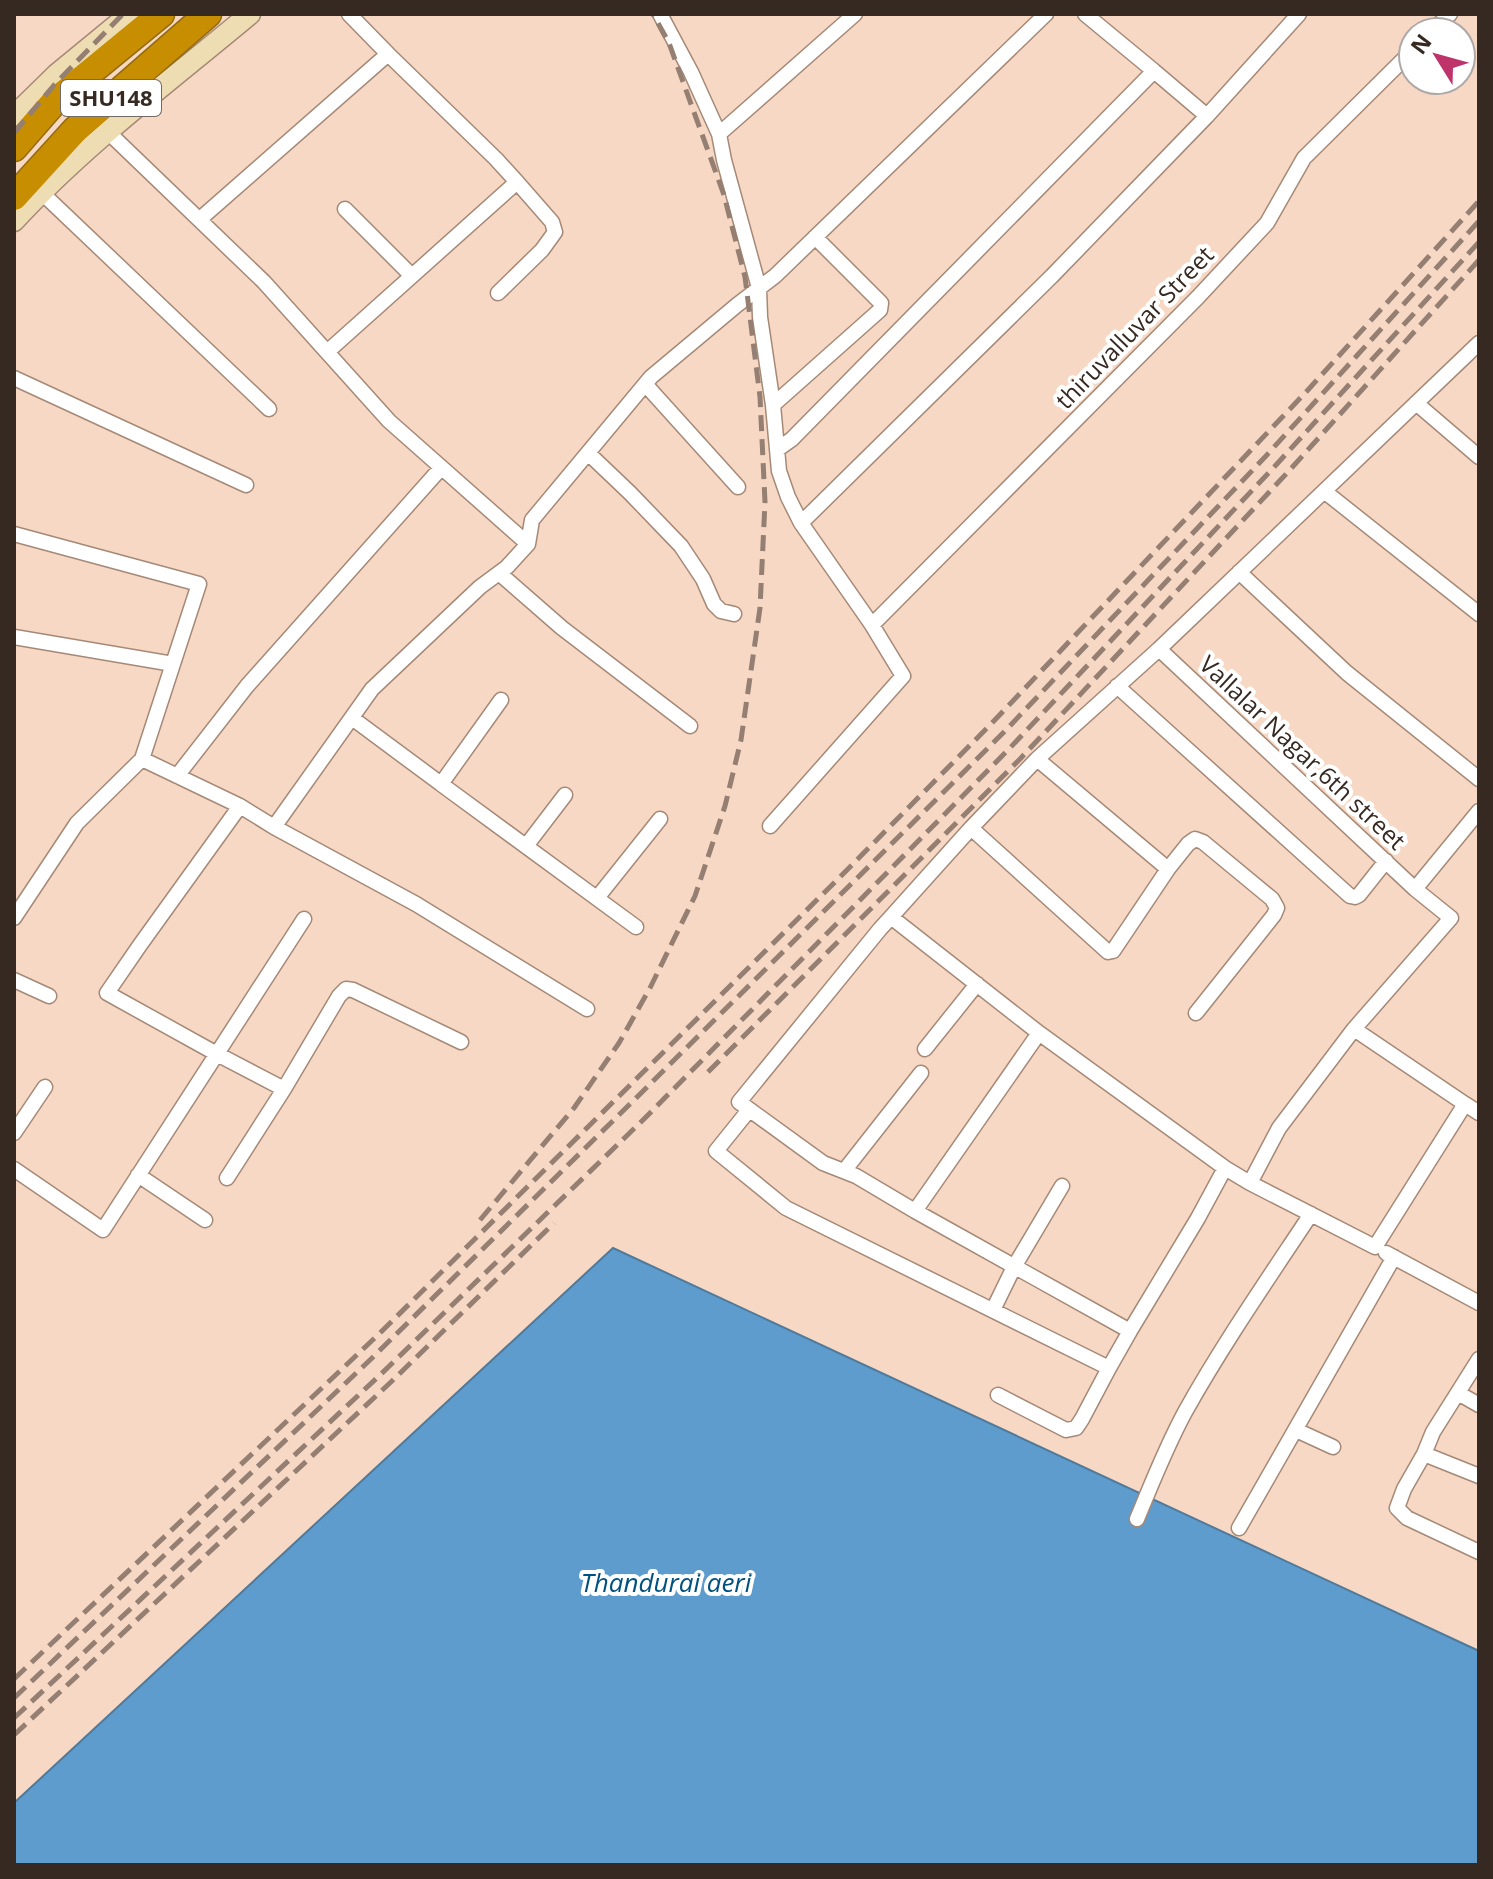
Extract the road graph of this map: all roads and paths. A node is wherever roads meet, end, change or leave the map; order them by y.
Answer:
1 (130, 14) edge
2 (161, 14) edge
3 (208, 14) edge
4 (250, 14) edge
5 (349, 14) edge
6 (660, 14) edge
7 (855, 14) edge
8 (1046, 14) edge
9 (1085, 14) edge
10 (1299, 14) edge
11 (388, 54) junction
12 (1397, 66) edge
13 (1154, 71) junction
14 (14, 116) edge
15 (1207, 116) junction
16 (108, 132) junction
17 (719, 134) junction
18 (14, 148) edge
19 (517, 182) junction
20 (25, 193) edge
21 (345, 209) dead end
22 (200, 219) junction
23 (14, 221) edge
24 (815, 237) junction
25 (412, 276) junction
26 (759, 288) junction
27 (498, 293) dead end
28 (1479, 343) edge
29 (327, 352) junction
30 (14, 378) edge
31 (645, 384) junction
32 (1416, 403) junction
33 (773, 405) junction
34 (269, 409) dead end
35 (778, 449) junction
36 (588, 453) junction
37 (1479, 457) edge
38 (441, 468) junction
39 (246, 485) dead end
40 (738, 487) dead end
41 (1324, 491) junction
42 (801, 523) junction
43 (14, 534) edge
44 (528, 544) junction
45 (1239, 572) junction
46 (499, 573) junction
47 (734, 614) dead end
48 (1479, 614) edge
49 (872, 625) junction
50 (14, 637) edge
51 (1159, 649) junction
52 (173, 664) junction
53 (1117, 686) junction
54 (501, 700) dead end
55 (352, 718) junction
56 (690, 726) dead end
57 (142, 759) junction
58 (1037, 759) junction
59 (177, 776) junction
60 (1479, 779) edge
61 (441, 784) junction
62 (565, 795) dead end
63 (240, 806) junction
64 (1479, 811) edge
65 (660, 819) dead end
66 (770, 826) dead end
67 (274, 827) junction
68 (971, 828) junction
69 (526, 846) junction
70 (1386, 861) junction
71 (1168, 869) junction
72 (1415, 889) junction
73 (597, 898) junction
74 (891, 917) junction
75 (14, 918) edge
76 (304, 919) dead end
77 (636, 927) dead end
78 (14, 980) edge
79 (977, 984) junction
80 (49, 996) dead end
81 (587, 1009) dead end
82 (1196, 1013) dead end
83 (1354, 1029) junction
84 (1039, 1033) junction
85 (461, 1042) dead end
86 (925, 1049) dead end
87 (217, 1054) junction
88 (921, 1073) dead end
89 (45, 1087) dead end
90 (284, 1089) junction
91 (1465, 1104) junction
92 (749, 1110) junction
93 (1479, 1113) edge
94 (14, 1133) edge
95 (1225, 1168) junction
96 (14, 1169) edge
97 (844, 1171) junction
98 (138, 1175) junction
99 (227, 1178) dead end
100 (1250, 1183) junction
101 (1062, 1186) dead end
102 (915, 1211) junction
103 (1311, 1214) junction
104 (205, 1220) dead end
105 (1375, 1247) junction
106 (1394, 1257) junction
107 (1014, 1267) junction
108 (1479, 1303) edge
109 (993, 1310) junction
110 (1130, 1331) junction
111 (1479, 1359) edge
112 (1109, 1368) junction
113 (1458, 1393) junction
114 (998, 1395) dead end
115 (1479, 1405) edge
116 (1296, 1430) junction
117 (1333, 1447) dead end
118 (1424, 1454) junction
119 (1479, 1476) edge
120 (1137, 1519) dead end
121 (1239, 1528) dead end
122 (1479, 1552) edge

1 - 14 street
2 - 18 highway, SHU148
3 - 20 highway, SHU148
4 - 16 street
5 - 11 street
6 - 17 street
7 - 17 street
8 - 24 street
9 - 13 street
10 - 15 street
11 - 19 street
11 - 22 street
12 - 49 street, thiruvalluvar Street
13 - 15 street
13 - 35 street
15 - 42 street
16 - 20 street
16 - 22 street
17 - 26 street
19 - 25 street
19 - 27 street
20 - 23 street
20 - 34 street
21 - 25 street
22 - 29 street
24 - 26 street
24 - 33 street
25 - 29 street
26 - 31 street
26 - 33 street
28 - 32 street
29 - 38 street
30 - 39 street
31 - 36 street
31 - 40 street
32 - 37 street
32 - 41 street
33 - 35 street
35 - 42 street
36 - 44 street
36 - 47 street
38 - 44 street
38 - 59 street
41 - 45 street
41 - 48 street
42 - 49 street
43 - 52 street
44 - 46 street
45 - 51 street
45 - 60 street
46 - 55 street
46 - 56 street
49 - 66 street
50 - 52 street
51 - 53 street
51 - 70 street, Vallalar Nagar,6th street
52 - 57 street
53 - 58 street
53 - 70 street
54 - 61 street
55 - 61 street
55 - 67 street
57 - 59 street
57 - 75 street
58 - 68 street
58 - 71 street
59 - 63 street
61 - 69 street
62 - 69 street
63 - 67 street
63 - 87 street
64 - 72 street
65 - 73 street
67 - 81 street
68 - 71 street
68 - 74 street
69 - 73 street
70 - 72 street, Vallalar Nagar,6th street
71 - 82 street
72 - 83 street, Vallalar Nagar,6th street
73 - 77 street
74 - 79 street
74 - 92 street
76 - 87 street
78 - 80 street
79 - 84 street
79 - 86 street
83 - 91 street
83 - 100 street
84 - 95 street
84 - 102 street
85 - 90 street
87 - 90 street
87 - 98 street
88 - 97 street
89 - 94 street
90 - 99 street
91 - 93 street
91 - 105 street
92 - 97 street
92 - 109 street
95 - 100 street
95 - 110 street
96 - 98 street
97 - 102 street
98 - 104 street
100 - 103 street
101 - 107 street
102 - 107 street
103 - 105 street
103 - 120 street
105 - 106 street
106 - 108 street
106 - 116 street
107 - 109 street
107 - 110 street
109 - 112 street
110 - 112 street
111 - 113 street
112 - 114 street
113 - 115 street
113 - 118 street
116 - 117 street
116 - 121 street
118 - 119 street
118 - 122 street

